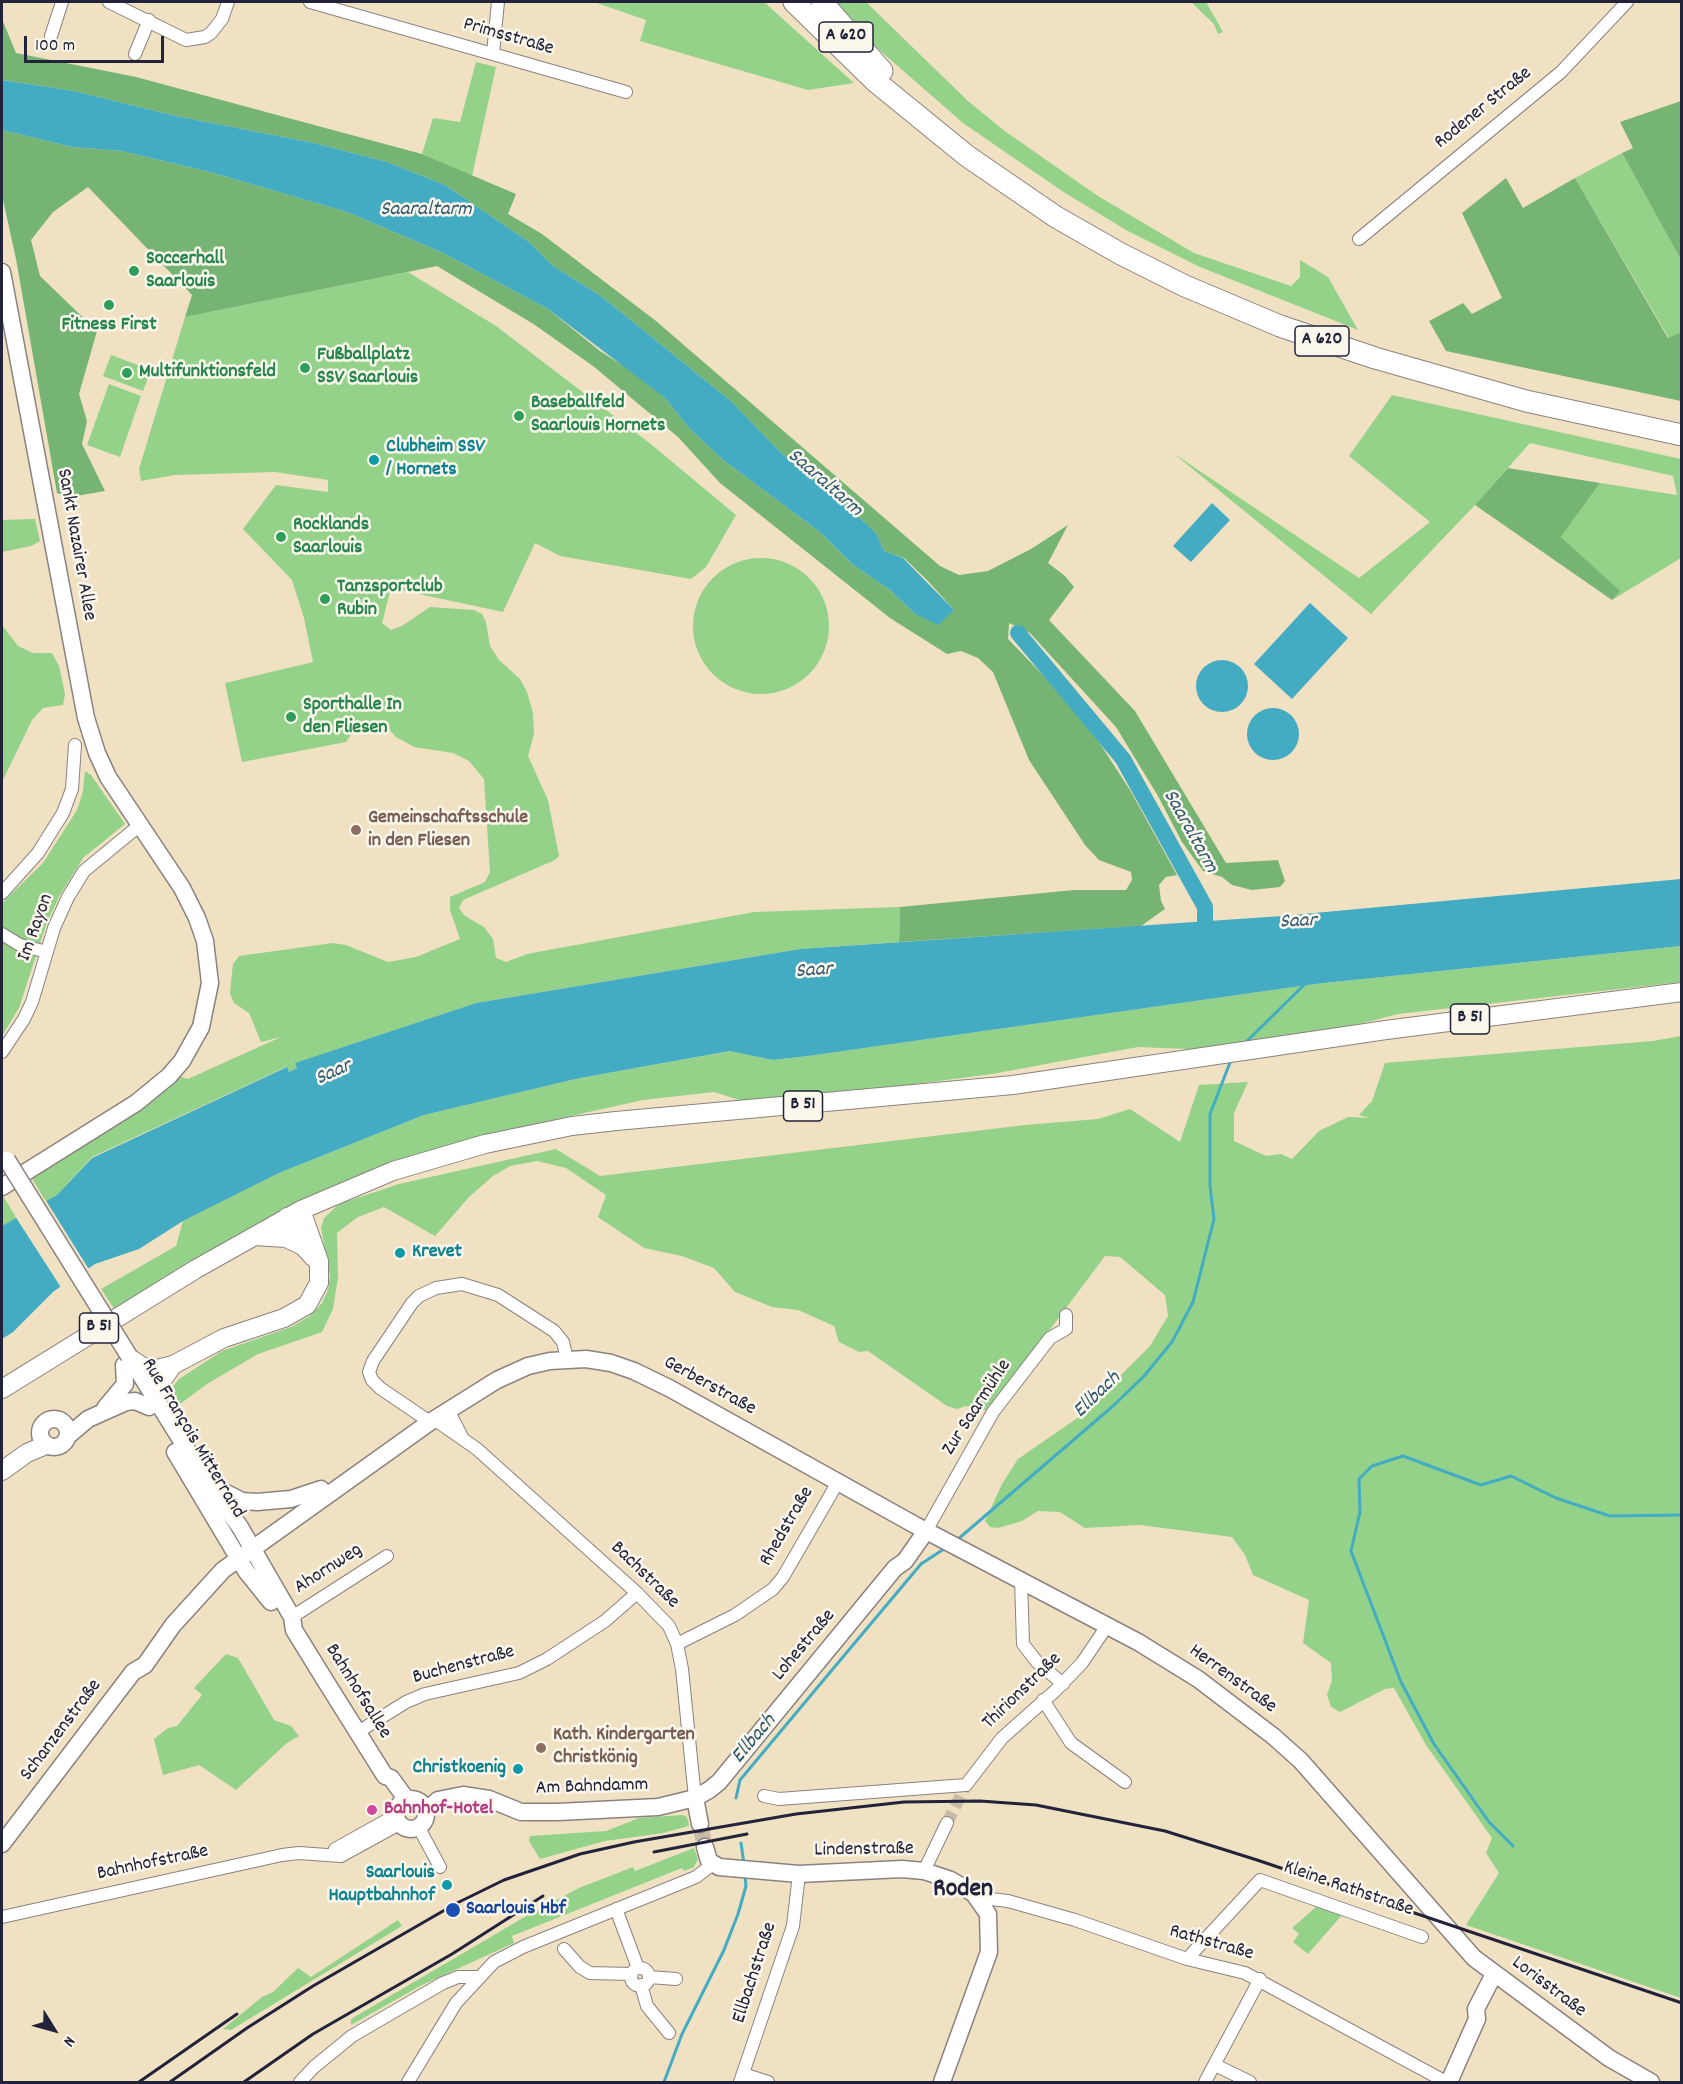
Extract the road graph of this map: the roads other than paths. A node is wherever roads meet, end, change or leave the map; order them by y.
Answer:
1 (62, 2) edge
2 (109, 2) edge
3 (228, 2) edge
4 (310, 2) edge
5 (498, 2) edge
6 (781, 2) edge
7 (794, 2) edge
8 (811, 2) edge
9 (822, 2) edge
10 (1627, 2) edge
11 (324, 3) edge
12 (149, 20) junction
13 (51, 36) dead end
14 (494, 53) junction
15 (135, 54) dead end
16 (845, 54) junction
17 (882, 71) junction
18 (626, 92) dead end
19 (1359, 239) dead end
20 (2, 272) edge
21 (1682, 423) edge
22 (1682, 435) edge
23 (75, 745) dead end
24 (139, 824) junction
25 (103, 855) junction
26 (2, 893) edge
27 (2, 934) edge
28 (47, 952) junction
29 (1682, 992) edge
30 (2, 1052) edge
31 (3, 1160) edge
32 (2, 1187) edge
33 (294, 1214) junction
34 (255, 1236) junction
35 (303, 1246) junction
36 (319, 1267) junction
37 (1066, 1315) dead end
38 (567, 1359) junction
39 (126, 1360) junction
40 (173, 1365) junction
41 (2, 1389) edge
42 (153, 1404) junction
43 (448, 1410) junction
44 (95, 1415) junction
45 (432, 1421) junction
46 (66, 1430) junction
47 (462, 1437) junction
48 (43, 1439) junction
49 (381, 1456) junction
50 (2, 1471) edge
51 (206, 1480) junction
52 (838, 1482) junction
53 (321, 1489) junction
54 (921, 1528) junction
55 (264, 1533) junction
56 (250, 1544) junction
57 (952, 1545) joint
58 (236, 1554) junction
59 (387, 1556) dead end
60 (1021, 1580) junction
61 (637, 1593) junction
62 (293, 1624) junction
63 (1107, 1626) junction
64 (677, 1644) junction
65 (1063, 1684) junction
66 (1043, 1700) junction
67 (358, 1732) junction
68 (1125, 1782) dead end
69 (764, 1796) dead end
70 (695, 1798) junction
71 (408, 1810) junction
72 (946, 1823) tunnel mouth
73 (700, 1824) tunnel mouth
74 (419, 1827) joint
75 (2, 1844) edge
76 (705, 1847) tunnel mouth
77 (713, 1864) junction
78 (440, 1867) dead end
79 (924, 1871) junction
80 (799, 1874) junction
81 (982, 1903) junction
82 (616, 1909) junction
83 (1432, 1911) joint
84 (2, 1917) edge
85 (1422, 1937) dead end
86 (564, 1948) dead end
87 (1187, 1959) junction
88 (635, 1971) junction
89 (478, 1977) junction
90 (1499, 1978) junction
91 (676, 1979) dead end
92 (1260, 1979) junction
93 (645, 1981) junction
94 (669, 2033) dead end
95 (1215, 2065) junction
96 (742, 2078) edge
97 (300, 2082) edge
98 (408, 2082) edge
99 (768, 2082) edge
100 (942, 2082) edge
101 (1206, 2082) edge
102 (1250, 2082) edge
103 (1448, 2082) edge
104 (1651, 2082) edge

1 - 13 street
2 - 12 street
3 - 12 street
4 - 11 street, Primsstraße
5 - 14 street
6 - 16 highway
7 - 16 highway, A 620
8 - 17 highway, A 620
9 - 17 highway
10 - 19 street, Rodener Straße
11 - 14 street, Primsstraße
12 - 15 street
14 - 18 street, Primsstraße
16 - 22 highway, A 620
17 - 21 highway, A 620
20 - 24 street, Sankt Nazairer Allee
23 - 26 street
24 - 25 street, Im Rayon
24 - 25 street, Im Rayon
24 - 32 street, Sankt Nazairer Allee
25 - 28 street, Im Rayon
27 - 28 street
28 - 30 street, Im Rayon
29 - 33 main road, B 51
31 - 39 street, Rue François Mitterrand, bridge
33 - 34 main road, B 51
33 - 35 main road
33 - 36 main road
34 - 35 main road
34 - 41 main road, B 51
35 - 36 main road
36 - 40 main road
37 - 54 street, Zur Saarmühle
38 - 43 street, Gerberstraße
38 - 45 street, Bachstraße
38 - 52 street, Gerberstraße
39 - 40 main road
39 - 42 street, Rue François Mitterrand
39 - 44 street
40 - 42 main road
42 - 44 street
42 - 51 street, Rue François Mitterrand
42 - 58 street, Rue François Mitterrand
43 - 45 street, Gerberstraße
43 - 47 street, Bachstraße
44 - 46 street
45 - 47 street, Bachstraße
45 - 49 street
46 - 48 street
46 - 48 street
47 - 61 street, Bachstraße
48 - 50 main road
49 - 53 street
49 - 55 street
51 - 53 street
51 - 56 street, Rue François Mitterrand
52 - 54 street, Gerberstraße
52 - 64 street, Rhedstraße
53 - 55 street
54 - 57 street, Gerberstraße
54 - 70 street, Lohestraße
55 - 56 street, Schanzenstraße
56 - 58 street, Schanzenstraße
56 - 62 street, Bahnhofsallee
57 - 60 street, Herrenstraße
58 - 62 street, Bahnhofsallee
58 - 75 street, Schanzenstraße
59 - 62 street, Ahornweg
60 - 63 street, Herrenstraße
60 - 65 street
61 - 64 street, Bachstraße
61 - 67 street, Buchenstraße
62 - 67 street, Bahnhofsallee
63 - 65 street, Thirionstraße
63 - 83 street, Herrenstraße
64 - 70 street, Bachstraße
65 - 66 street, Thirionstraße
66 - 68 street
66 - 69 street, Thirionstraße
67 - 71 street, Bahnhofsallee
70 - 71 street, Am Bahndamm
70 - 73 street
71 - 74 street
71 - 84 street, Bahnhofstraße
72 - 79 street
74 - 78 street
76 - 77 street
77 - 80 street, Lindenstraße
77 - 82 street
79 - 80 street, Lindenstraße
79 - 81 street, Lindenstraße
80 - 96 street, Ellbachstraße
81 - 87 street, Rathstraße
81 - 100 street
82 - 88 street
82 - 89 street
83 - 90 street, Lorisstraße
85 - 87 street, Kleine Rathstraße
86 - 88 street
87 - 92 street, Rathstraße
88 - 93 street
89 - 97 street
89 - 98 street
90 - 103 street
90 - 104 street, Lorisstraße
91 - 93 street
92 - 95 street
92 - 103 street, Rathstraße
93 - 94 street
95 - 101 street
95 - 102 street
96 - 99 street

